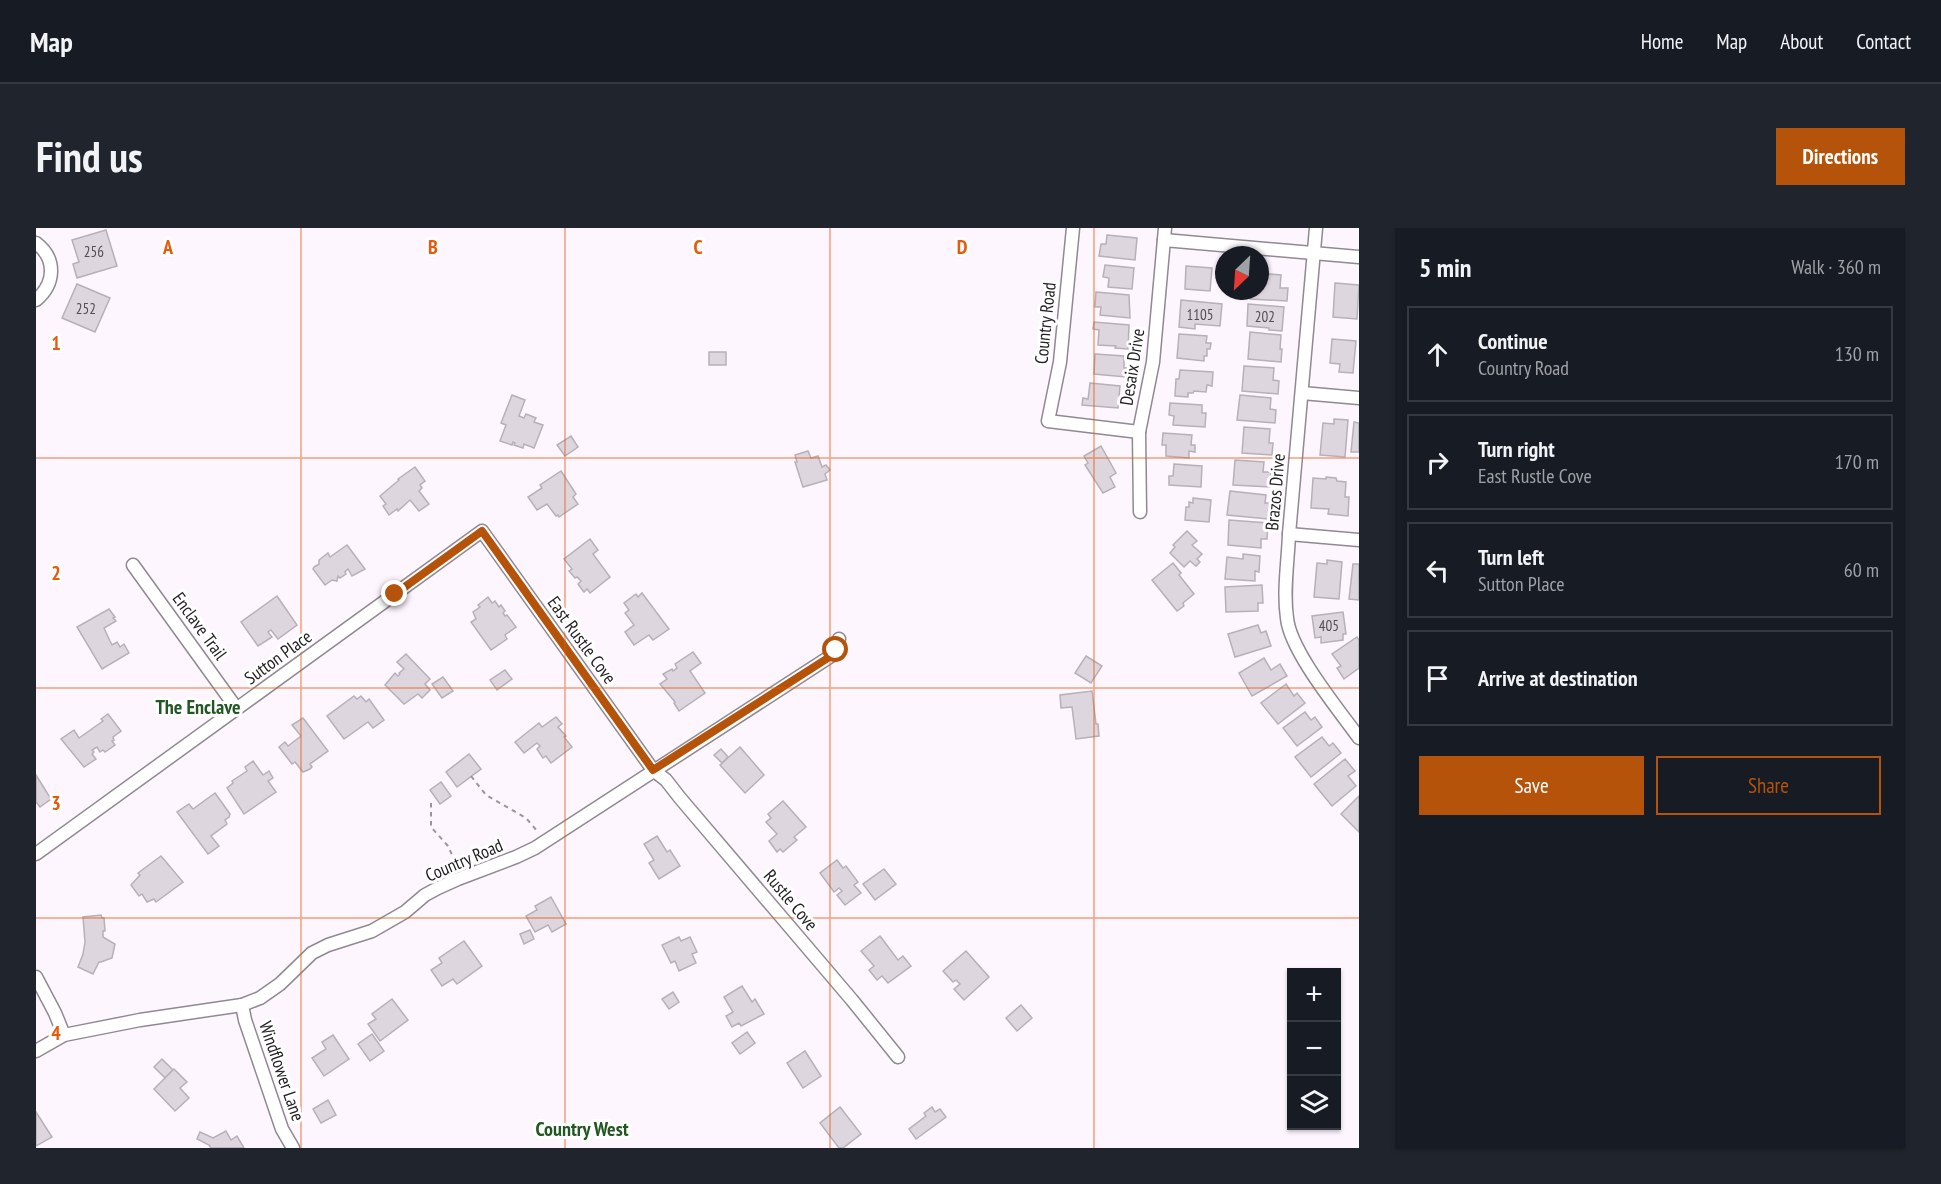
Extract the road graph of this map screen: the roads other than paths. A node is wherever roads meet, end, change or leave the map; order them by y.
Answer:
1 (1073, 228) edge
2 (1316, 228) edge
3 (1165, 234) edge
4 (36, 243) edge
5 (1314, 253) junction
6 (1359, 257) edge
7 (36, 300) edge
8 (1302, 393) junction
9 (1359, 398) edge
10 (1139, 432) junction
11 (1140, 512) dead end
12 (482, 531) joint
13 (1289, 534) junction
14 (1359, 540) edge
15 (133, 566) dead end
16 (839, 639) dead end
17 (237, 709) junction
18 (1359, 738) edge
19 (653, 770) junction
20 (36, 854) edge
21 (36, 976) edge
22 (242, 1005) junction
23 (64, 1035) junction
24 (36, 1051) edge
25 (898, 1057) dead end
26 (293, 1148) edge

1 - 10 street, Country Road
2 - 5 street, Brazos Drive
3 - 5 street
3 - 10 street, Desaix Drive
4 - 7 street
5 - 6 street
5 - 8 street, Brazos Drive
8 - 9 street
8 - 13 street, Brazos Drive
10 - 11 street, Desaix Drive
12 - 17 street, Sutton Place
12 - 19 street, East Rustle Cove
13 - 14 street
13 - 18 street, Brazos Drive
15 - 17 street, Enclave Trail
16 - 19 street, Country Road
17 - 20 street, Sutton Place
19 - 22 street, Country Road
19 - 25 street, Rustle Cove
21 - 23 street
22 - 23 street, Country Road
22 - 26 street, Windflower Lane
23 - 24 street, Country Road

